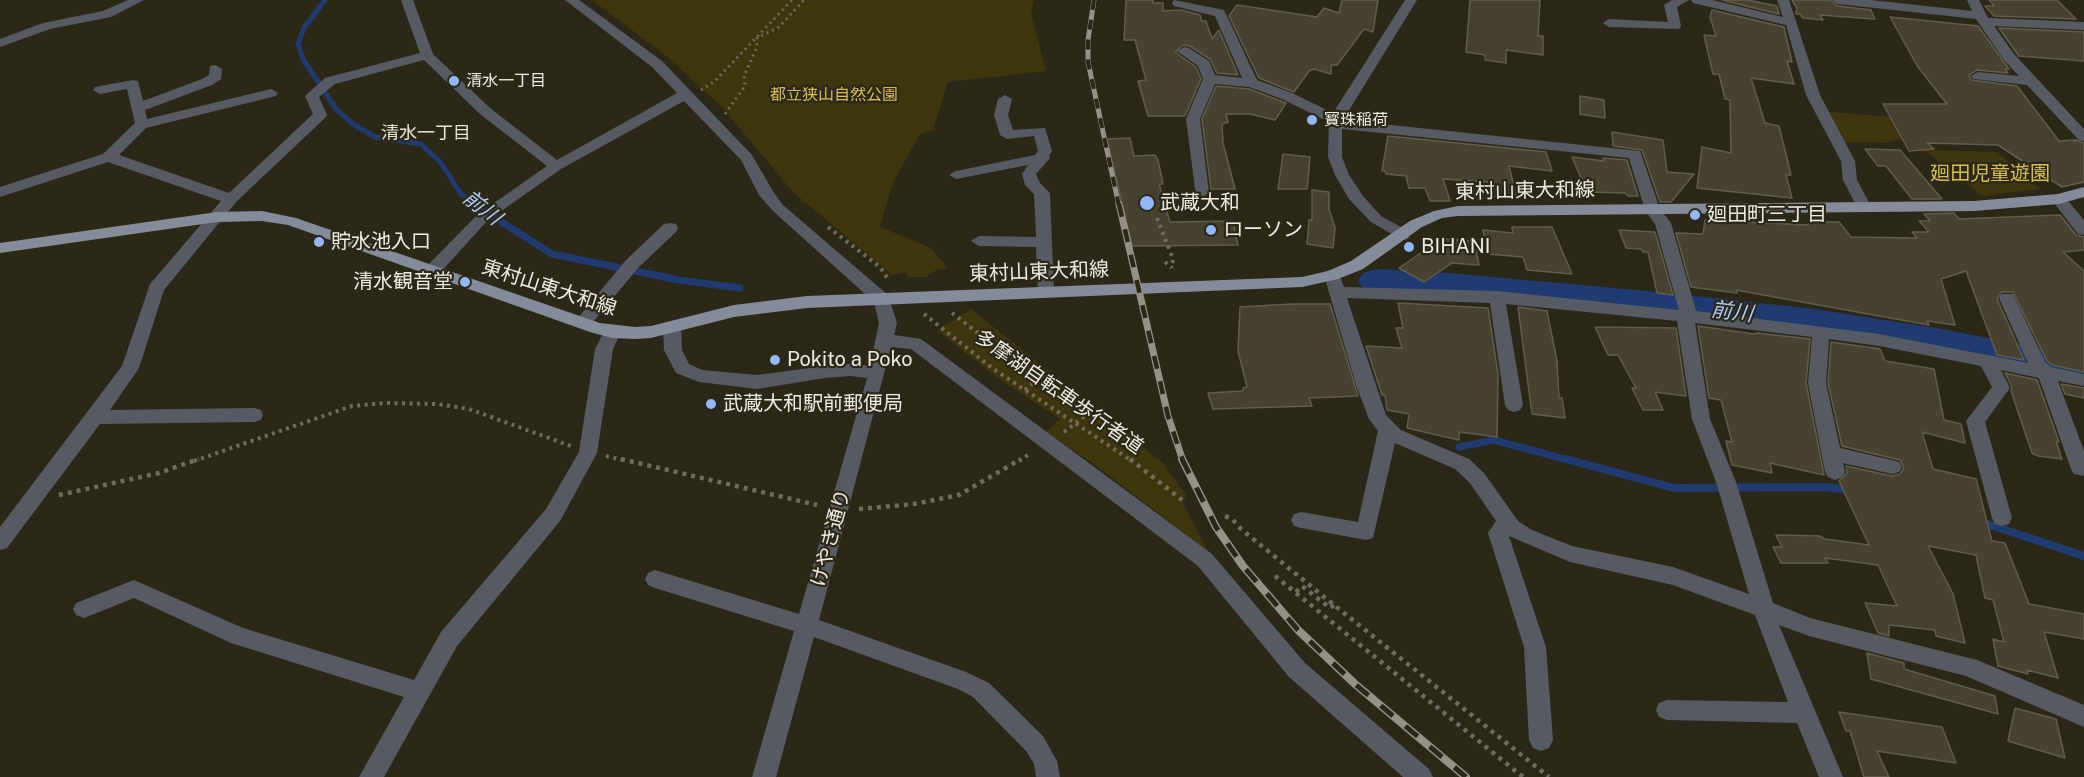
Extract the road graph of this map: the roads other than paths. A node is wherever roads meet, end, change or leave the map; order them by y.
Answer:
1 (138, 0) edge
2 (407, 0) edge
3 (572, 0) edge
4 (1411, 0) edge
5 (1683, 0) edge
6 (1697, 0) edge
7 (1782, 0) edge
8 (1838, 0) edge
9 (1973, 0) edge
10 (1178, 3) dead end
11 (1982, 19) junction
12 (1609, 23) dead end
13 (1792, 23) junction
14 (2084, 26) edge
15 (0, 43) edge
16 (1184, 51) dead end
17 (427, 55) junction
18 (215, 69) dead end
19 (1978, 76) dead end
20 (1210, 79) junction
21 (2032, 81) junction
22 (1251, 83) junction
23 (100, 90) dead end
24 (272, 93) dead end
25 (692, 93) junction
26 (1005, 99) dead end
27 (138, 108) junction
28 (1336, 122) junction
29 (141, 125) junction
30 (2084, 137) edge
31 (108, 158) junction
32 (1042, 158) junction
33 (556, 166) junction
34 (956, 175) dead end
35 (0, 192) edge
36 (2084, 192) edge
37 (1201, 193) dead end
38 (231, 199) junction
39 (2059, 200) junction
40 (1864, 208) junction
41 (1653, 210) junction
42 (217, 217) junction
43 (670, 228) dead end
44 (2084, 230) edge
45 (1402, 235) junction
46 (979, 242) dead end
47 (1042, 242) junction
48 (0, 248) edge
49 (432, 271) junction
50 (1335, 284) junction
51 (1046, 292) junction
52 (1497, 297) junction
53 (2007, 298) dead end
54 (882, 299) junction
55 (1687, 316) junction
56 (583, 323) junction
57 (672, 326) junction
58 (612, 332) junction
59 (1821, 332) junction
60 (886, 340) junction
61 (1987, 361) junction
62 (2039, 364) junction
63 (877, 373) junction
64 (2084, 380) edge
65 (1494, 390) dead end
66 (254, 415) dead end
67 (95, 417) junction
68 (1388, 430) junction
69 (1892, 467) dead end
70 (2081, 469) dead end
71 (2002, 518) dead end
72 (1301, 519) dead end
73 (1508, 522) junction
74 (0, 542) edge
75 (655, 579) dead end
76 (84, 609) dead end
77 (1765, 609) junction
78 (807, 627) junction
79 (419, 692) junction
80 (1667, 710) dead end
81 (1806, 713) junction
82 (2084, 716) edge
83 (1542, 740) dead end
84 (371, 777) edge
85 (764, 777) edge
86 (1048, 777) edge
87 (1421, 777) edge
88 (1832, 777) edge

1 - 15 street
2 - 17 street
3 - 25 street
4 - 28 street
5 - 12 street
6 - 13 street
7 - 13 street
8 - 11 street
9 - 11 street
10 - 22 street
11 - 14 street
11 - 21 street
13 - 40 street
16 - 20 street
17 - 33 street
17 - 38 street
18 - 27 street
19 - 21 street
20 - 22 street
20 - 37 street
21 - 30 street
22 - 28 street
23 - 27 street
24 - 29 street
25 - 33 street
25 - 54 street
26 - 32 street
27 - 29 street
28 - 41 street
28 - 45 street
29 - 31 street
31 - 35 street
31 - 38 street
32 - 34 street
32 - 47 street
33 - 49 street
36 - 39 main road, 東村山東大和線
38 - 42 street
39 - 40 main road, 東村山東大和線
39 - 44 street
40 - 41 main road, 東村山東大和線
41 - 45 main road, 東村山東大和線
41 - 55 street
42 - 48 main road, 東村山東大和線
42 - 49 main road, 東村山東大和線
42 - 67 street
43 - 56 street
45 - 50 main road, 東村山東大和線
46 - 47 street
47 - 51 street
49 - 56 main road, 東村山東大和線
50 - 51 main road, 東村山東大和線
50 - 52 street
50 - 68 street
51 - 54 main road, 東村山東大和線
52 - 55 street
52 - 65 street
53 - 62 street
54 - 57 main road, 東村山東大和線
54 - 60 street, けやき通り
55 - 59 street
55 - 77 street
56 - 58 main road, 東村山東大和線
57 - 58 main road, 東村山東大和線
57 - 63 street
58 - 79 street
59 - 61 street
59 - 69 street
60 - 63 street, けやき通り
60 - 87 street
61 - 62 street
61 - 71 street
62 - 64 street
62 - 70 street
63 - 78 street, けやき通り
66 - 67 street
67 - 74 street
68 - 72 street
68 - 73 street
73 - 77 street
73 - 83 street
75 - 78 street
76 - 79 street
77 - 81 street
77 - 82 street
78 - 85 street, けやき通り
78 - 86 street
79 - 84 street
80 - 81 street
81 - 88 street

